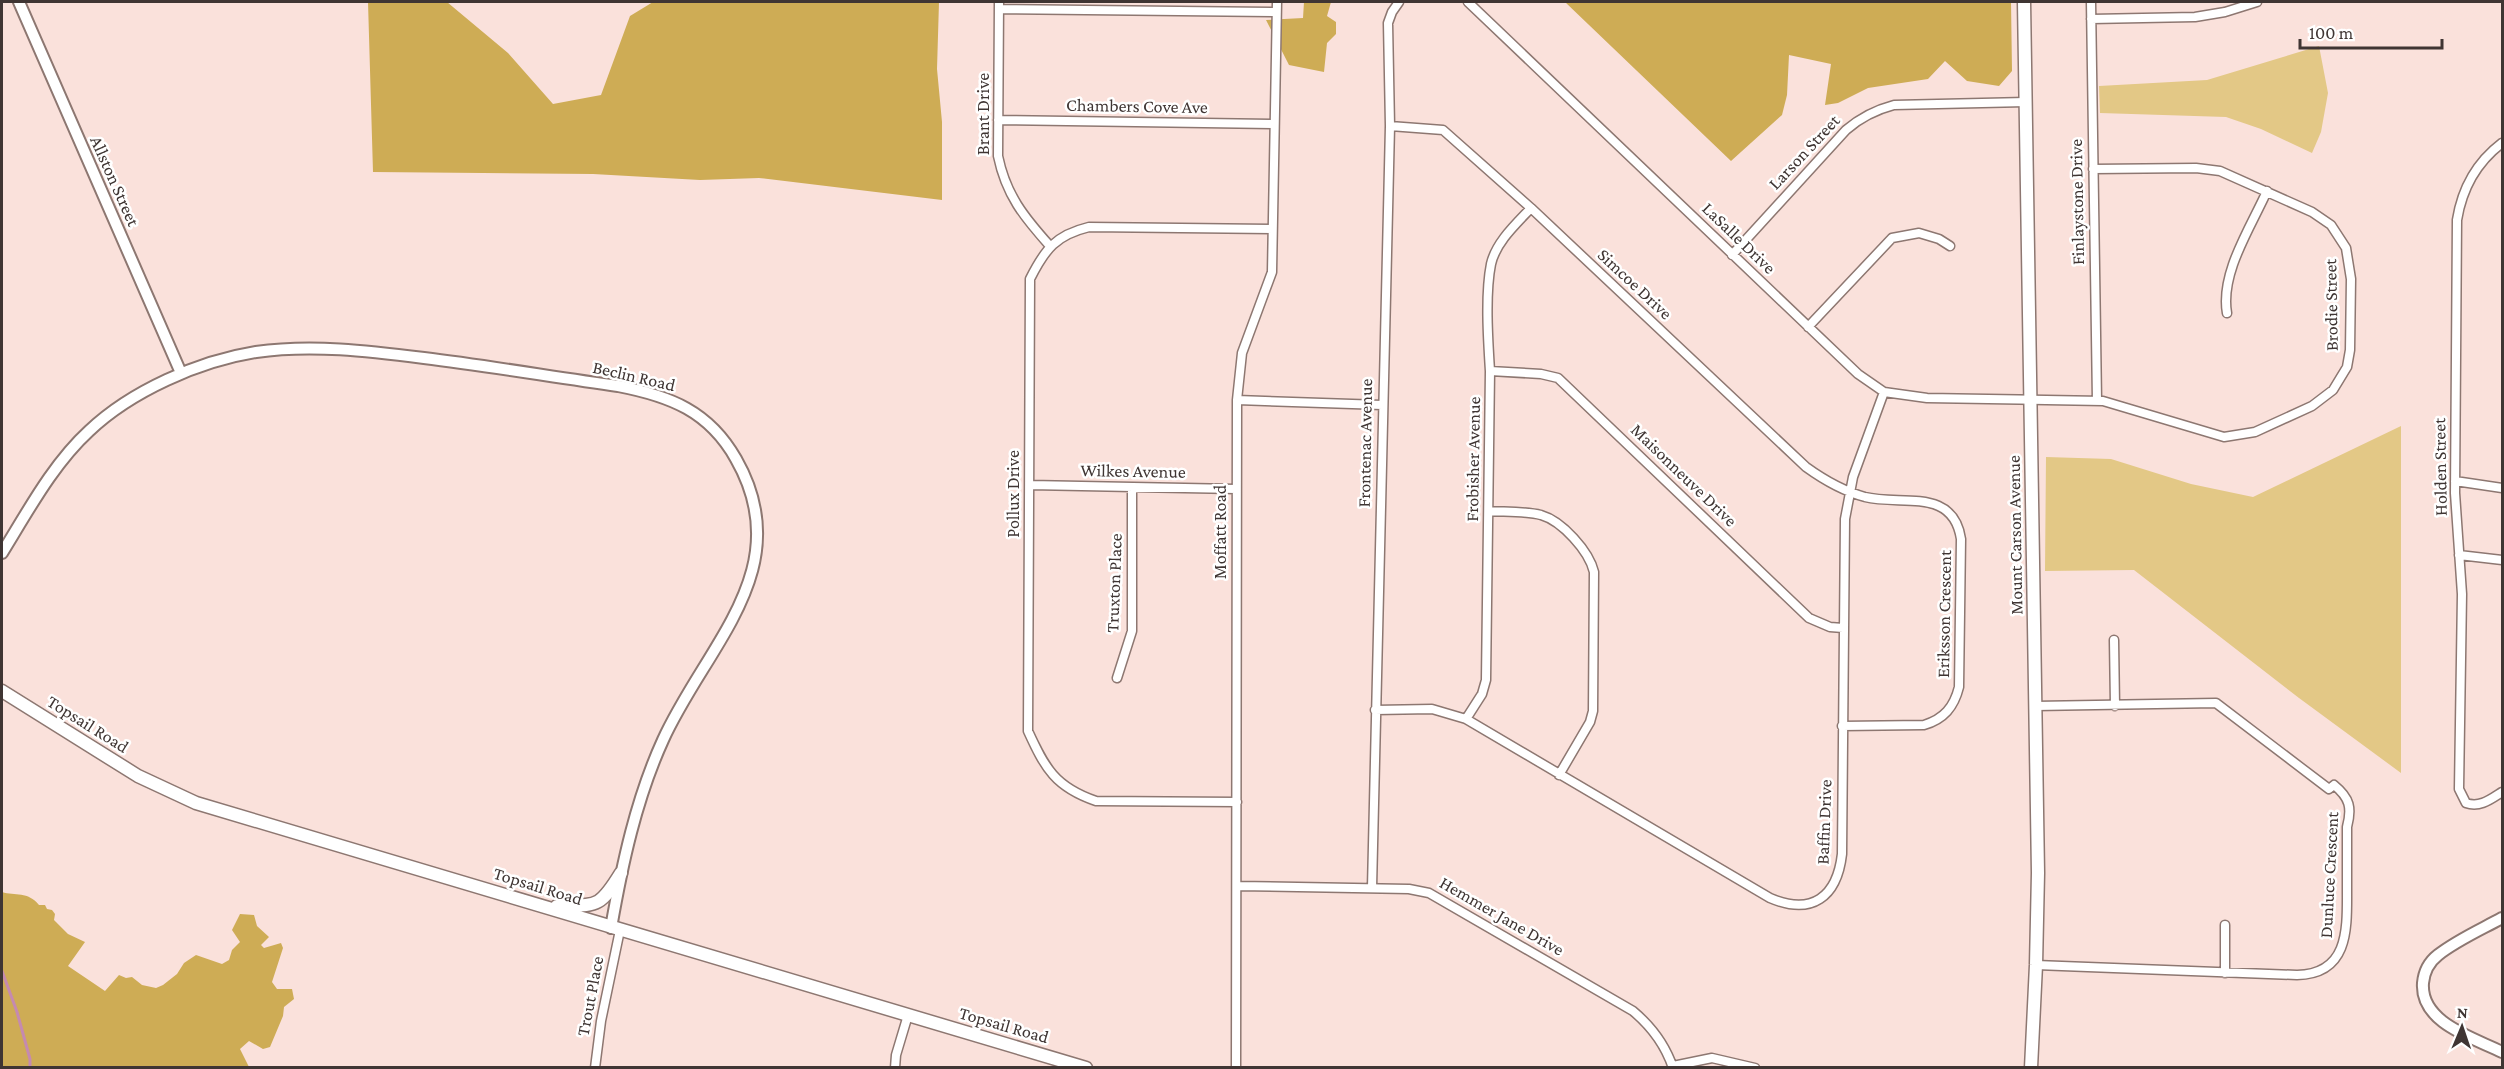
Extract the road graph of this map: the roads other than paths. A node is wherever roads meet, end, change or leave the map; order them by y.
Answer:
1 (18, 2) edge
2 (1276, 2) edge
3 (1399, 2) edge
4 (1468, 2) edge
5 (2024, 2) edge
6 (2091, 2) edge
7 (2257, 2) edge
8 (999, 5) edge
9 (1276, 12) junction
10 (2091, 19) junction
11 (2026, 102) junction
12 (998, 120) junction
13 (1274, 124) junction
14 (1390, 126) junction
15 (2502, 143) edge
16 (2094, 169) junction
17 (2268, 191) junction
18 (1531, 208) junction
19 (1272, 229) junction
20 (1050, 246) junction
21 (1950, 246) dead end
22 (1732, 255) junction
23 (2226, 313) dead end
24 (1808, 327) junction
25 (1490, 371) junction
26 (182, 373) junction
27 (1884, 392) junction
28 (1237, 400) junction
29 (2031, 401) junction
30 (2097, 401) junction
31 (1382, 405) junction
32 (2455, 481) junction
33 (1030, 485) junction
34 (1132, 487) junction
35 (2502, 488) edge
36 (1236, 489) junction
37 (1849, 491) junction
38 (1489, 511) junction
39 (2, 553) edge
40 (2459, 555) junction
41 (2502, 560) edge
42 (1843, 628) junction
43 (2114, 640) dead end
44 (1117, 678) dead end
45 (2, 691) edge
46 (2035, 706) junction
47 (2115, 706) junction
48 (1375, 710) junction
49 (1466, 719) junction
50 (1842, 726) junction
51 (1560, 775) junction
52 (2502, 792) edge
53 (1237, 802) junction
54 (621, 873) junction
55 (1237, 886) junction
56 (1372, 888) junction
57 (548, 907) junction
58 (2502, 918) edge
59 (2225, 925) dead end
60 (616, 929) junction
61 (2036, 964) junction
62 (2225, 972) junction
63 (908, 1015) junction
64 (2502, 1052) edge
65 (1673, 1067) edge
66 (595, 1068) edge
67 (895, 1068) edge
68 (1086, 1068) edge
69 (1236, 1068) edge
70 (1755, 1068) edge
71 (2031, 1068) edge

1 - 26 street, Allston Street
2 - 9 street, Moffatt Road
3 - 14 street, Frontenac Avenue
4 - 22 street, LaSalle Drive
5 - 11 main road, Mount Carson Avenue
6 - 10 street, Finlaystone Drive
7 - 10 street
8 - 9 street
8 - 12 street, Brant Drive
9 - 13 street, Moffatt Road
10 - 16 street, Finlaystone Drive
11 - 22 street, Larson Street
11 - 29 main road, Mount Carson Avenue
12 - 13 street, Chambers Cove Ave
12 - 20 street, Brant Drive
13 - 19 street, Moffatt Road
14 - 18 street, Simcoe Drive
14 - 31 street, Frontenac Avenue
15 - 32 street, Holden Street
16 - 17 street, Brodie Street
16 - 30 street, Finlaystone Drive
17 - 23 street
17 - 30 street, Brodie Street
18 - 25 street, Frobisher Avenue
18 - 37 street, Simcoe Drive
19 - 20 street, Pollux Drive
19 - 28 street, Moffatt Road
20 - 33 street, Pollux Drive
21 - 24 street
22 - 24 street, LaSalle Drive
24 - 27 street, LaSalle Drive
25 - 38 street, Frobisher Avenue
25 - 42 street, Maisonneuve Drive
26 - 39 street, Beclin Road
26 - 54 street, Beclin Road
27 - 29 street, LaSalle Drive
27 - 37 street, Baffin Drive
28 - 31 street
28 - 36 street, Moffatt Road
29 - 30 street, Brodie Street
29 - 46 main road, Mount Carson Avenue
31 - 48 street, Frontenac Avenue
32 - 35 street
32 - 40 street, Holden Street
33 - 34 street, Wilkes Avenue
33 - 53 street, Pollux Drive
34 - 36 street, Wilkes Avenue
34 - 44 street, Truxton Place
36 - 53 street, Moffatt Road
37 - 42 street, Baffin Drive
37 - 50 street, Eriksson Crescent
38 - 49 street, Frobisher Avenue
38 - 51 street
40 - 41 street
40 - 52 street, Holden Street
42 - 50 street, Baffin Drive
43 - 47 street
45 - 57 main road, Topsail Road
46 - 47 street, Dunluce Crescent
46 - 61 main road, Mount Carson Avenue
47 - 62 street, Dunluce Crescent
48 - 49 street, Baffin Drive
48 - 56 street, Frontenac Avenue
49 - 51 street, Baffin Drive
50 - 51 street, Baffin Drive
53 - 55 street, Moffatt Road
54 - 57 main road
54 - 60 street, Beclin Road
55 - 56 street, Hemmer Jane Drive
55 - 69 street, Moffatt Road
56 - 65 street, Hemmer Jane Drive
57 - 60 main road, Topsail Road
58 - 64 street
59 - 62 street
60 - 63 main road, Topsail Road
60 - 66 street, Trout Place
61 - 62 street, Dunluce Crescent
61 - 71 main road, Mount Carson Avenue
63 - 67 street
63 - 68 main road, Topsail Road
65 - 70 street

